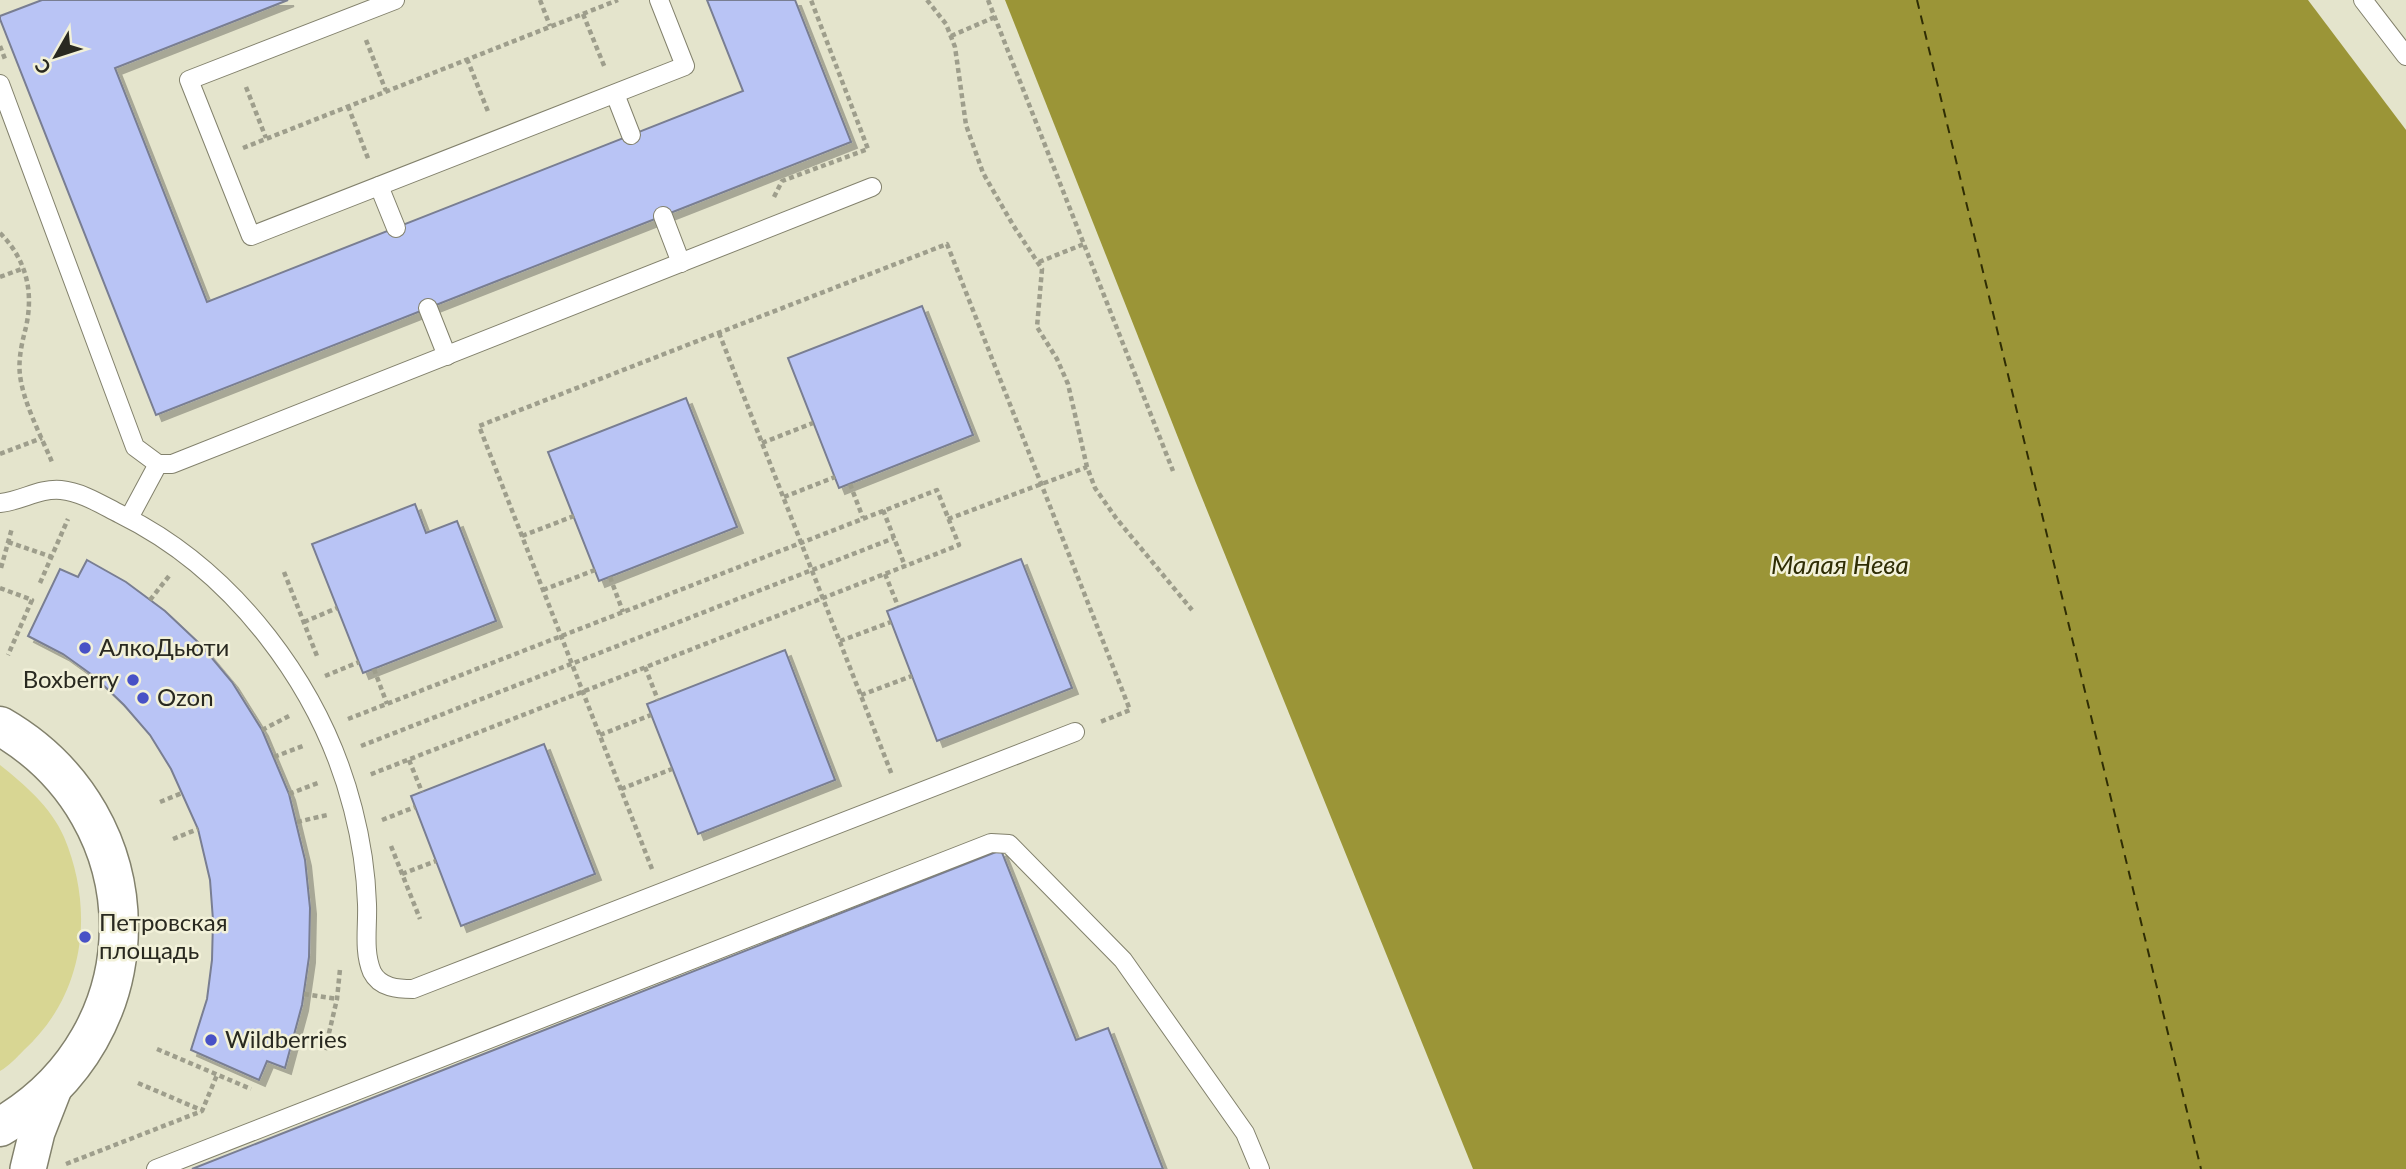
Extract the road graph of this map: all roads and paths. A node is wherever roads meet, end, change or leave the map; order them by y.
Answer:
1 (395, 0) edge
2 (540, 0) edge
3 (618, 0) edge
4 (659, 0) edge
5 (811, 0) edge
6 (927, 0) edge
7 (988, 0) edge
8 (2363, 0) edge
9 (583, 14) junction
10 (356, 15) junction
11 (995, 17) junction
12 (550, 26) junction
13 (951, 36) junction
14 (0, 47) edge
15 (2406, 56) edge
16 (5, 59) dead end
17 (467, 60) junction
18 (236, 62) junction
19 (0, 84) edge
20 (386, 91) junction
21 (615, 94) junction
22 (348, 106) junction
23 (631, 135) dead end
24 (266, 138) junction
25 (499, 139) junction
26 (219, 157) junction
27 (379, 186) junction
28 (872, 187) dead end
29 (771, 202) dead end
30 (663, 216) dead end
31 (396, 228) dead end
32 (0, 233) edge
33 (1084, 244) junction
34 (1039, 262) junction
35 (681, 263) junction
36 (24, 268) junction
37 (0, 278) edge
38 (428, 308) dead end
39 (719, 333) junction
40 (446, 356) junction
41 (813, 423) dead end
42 (42, 438) junction
43 (762, 443) junction
44 (0, 454) edge
45 (158, 464) junction
46 (1087, 467) junction
47 (1173, 471) dead end
48 (835, 477) dead end
49 (1041, 483) junction
50 (850, 484) dead end
51 (63, 490) junction
52 (784, 497) junction
53 (0, 503) edge
54 (883, 510) junction
55 (58, 514) dead end
56 (574, 516) dead end
57 (129, 518) junction
58 (863, 518) junction
59 (948, 519) junction
60 (7, 526) dead end
61 (522, 536) junction
62 (894, 538) junction
63 (8, 542) junction
64 (801, 542) junction
65 (51, 557) junction
66 (162, 566) dead end
67 (905, 566) junction
68 (1, 568) edge
69 (595, 570) dead end
70 (812, 570) junction
71 (885, 574) junction
72 (610, 577) dead end
73 (40, 583) dead end
74 (0, 588) edge
75 (543, 590) junction
76 (823, 598) junction
77 (150, 600) dead end
78 (898, 606) dead end
79 (337, 608) dead end
80 (1192, 610) dead end
81 (623, 612) junction
82 (303, 622) dead end
83 (891, 622) dead end
84 (561, 636) junction
85 (840, 641) junction
86 (8, 655) dead end
87 (359, 662) dead end
88 (572, 664) junction
89 (645, 667) junction
90 (374, 669) dead end
91 (325, 676) dead end
92 (912, 676) dead end
93 (583, 692) junction
94 (861, 695) junction
95 (658, 700) dead end
96 (387, 704) junction
97 (284, 705) dead end
98 (651, 715) dead end
99 (290, 716) junction
100 (295, 725) dead end
101 (0, 726) edge
102 (323, 729) junction
103 (262, 730) dead end
104 (1075, 732) joint
105 (300, 735) dead end
106 (600, 735) junction
107 (353, 749) dead end
108 (310, 757) dead end
109 (409, 760) junction
110 (672, 769) dead end
111 (319, 782) dead end
112 (345, 784) junction
113 (621, 789) junction
114 (422, 792) dead end
115 (182, 793) dead end
116 (322, 793) dead end
117 (902, 799) junction
118 (160, 802) dead end
119 (326, 804) dead end
120 (415, 807) dead end
121 (329, 814) junction
122 (381, 820) dead end
123 (298, 822) dead end
124 (331, 826) dead end
125 (198, 830) dead end
126 (173, 839) dead end
127 (436, 861) dead end
128 (402, 874) dead end
129 (662, 893) junction
130 (341, 965) dead end
131 (303, 994) dead end
132 (337, 999) junction
133 (157, 1049) dead end
134 (325, 1051) dead end
135 (217, 1075) junction
136 (138, 1083) dead end
137 (55, 1086) junction
138 (251, 1089) dead end
139 (202, 1111) junction
140 (0, 1127) edge
141 (63, 1165) dead end
142 (28, 1169) edge
143 (156, 1169) edge
144 (1260, 1169) edge

1 - 10 lane
2 - 12 path
3 - 9 path
4 - 21 lane
5 - 29 path
6 - 13 path
7 - 11 path
8 - 15 lane
9 - 12 path
9 - 21 path
10 - 18 lane
10 - 20 path
11 - 13 path
11 - 33 path
12 - 17 path
13 - 34 path
14 - 16 path
17 - 20 path
17 - 25 path
18 - 24 path
18 - 26 lane
19 - 45 lane
20 - 22 path
21 - 23 lane
21 - 25 lane
22 - 24 path
22 - 27 path
24 - 26 path
25 - 27 lane
26 - 27 lane
27 - 31 lane
28 - 35 lane
30 - 35 lane
32 - 36 path
33 - 34 path
33 - 47 path
34 - 46 path
35 - 40 lane
36 - 37 path
36 - 42 path
38 - 40 lane
39 - 43 path
39 - 49 path
39 - 61 path
40 - 45 lane
41 - 43 path
42 - 44 path
42 - 51 path
43 - 52 path
45 - 57 lane
46 - 49 path
46 - 80 path
48 - 52 path
49 - 59 path
49 - 104 path
50 - 58 path
51 - 53 lane
51 - 57 lane
52 - 64 path
54 - 58 path
54 - 59 path
54 - 62 path
55 - 65 path
56 - 61 path
57 - 102 lane
58 - 64 path
59 - 67 path
60 - 63 path
61 - 75 path
62 - 67 path
62 - 70 path
63 - 65 path
63 - 68 path
64 - 70 path
64 - 81 path
65 - 73 path
66 - 77 path
67 - 71 path
69 - 75 path
70 - 76 path
70 - 88 path
71 - 76 path
71 - 78 path
72 - 81 path
74 - 86 path
75 - 84 path
76 - 85 path
76 - 89 path
79 - 82 path
81 - 84 path
83 - 85 path
84 - 88 path
84 - 96 path
85 - 94 path
87 - 91 path
88 - 93 path
88 - 107 path
89 - 93 path
89 - 95 path
90 - 96 path
92 - 94 path
93 - 106 path
93 - 109 path
94 - 117 path
96 - 102 path
97 - 99 path
98 - 106 path
99 - 100 path
99 - 103 path
101 - 137 street
102 - 112 lane
104 - 117 lane
105 - 108 path
106 - 113 path
109 - 112 path
109 - 114 path
110 - 113 path
111 - 116 path
112 - 129 lane
113 - 129 path
115 - 118 path
117 - 129 lane
119 - 121 path
120 - 122 path
121 - 123 path
121 - 124 path
125 - 126 path
127 - 128 path
130 - 132 path
131 - 132 path
132 - 134 path
133 - 135 path
135 - 138 path
135 - 139 path
136 - 139 path
137 - 140 street
137 - 142 street
139 - 141 path
143 - 144 lane

